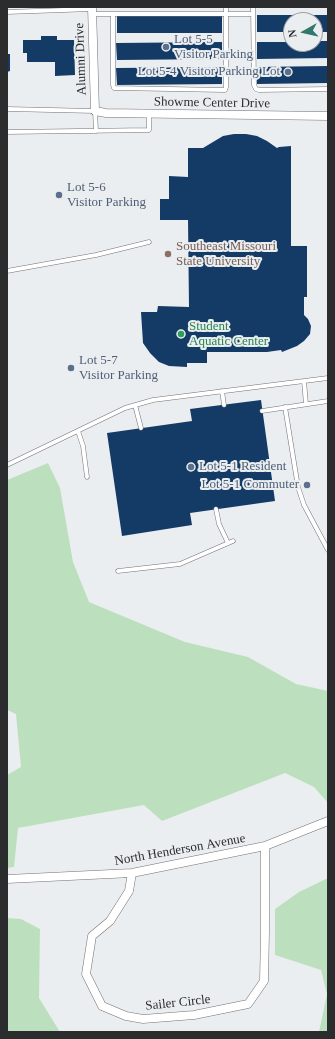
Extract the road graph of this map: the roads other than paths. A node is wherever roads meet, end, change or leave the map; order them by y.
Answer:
1 (226, 7) edge
2 (253, 7) edge
3 (92, 10) edge
4 (7, 12) edge
5 (226, 13) junction
6 (113, 14) junction
7 (253, 14) junction
8 (328, 89) edge
9 (7, 109) edge
10 (95, 111) junction
11 (149, 114) junction
12 (328, 116) edge
13 (96, 131) junction
14 (7, 132) edge
15 (149, 242) dead end
16 (7, 270) edge
17 (328, 378) edge
18 (304, 381) junction
19 (222, 391) junction
20 (328, 401) edge
21 (224, 404) dead end
22 (306, 404) junction
23 (135, 405) junction
24 (285, 408) junction
25 (262, 411) dead end
26 (142, 428) dead end
27 (78, 430) junction
28 (7, 465) edge
29 (87, 477) dead end
30 (216, 509) dead end
31 (233, 541) dead end
32 (228, 543) junction
33 (328, 550) edge
34 (118, 571) dead end
35 (328, 821) edge
36 (265, 846) junction
37 (132, 873) junction
38 (7, 879) edge

1 - 5 lane
2 - 7 lane
3 - 4 lane
3 - 6 lane
3 - 10 street, Alumni Drive
5 - 6 lane
5 - 6 lane
5 - 7 lane
7 - 8 lane
9 - 10 lane
10 - 11 street, Showme Center Drive
10 - 13 lane
11 - 12 street, Showme Center Drive
11 - 13 lane
13 - 14 lane
15 - 16 lane
17 - 18 lane
18 - 19 lane
18 - 22 lane
19 - 21 lane
19 - 23 lane
20 - 22 lane
22 - 24 lane
23 - 26 lane
23 - 27 lane
24 - 25 lane
24 - 33 lane
27 - 28 lane
27 - 29 lane
30 - 32 lane
31 - 32 lane
32 - 34 lane
35 - 36 street, North Henderson Avenue
36 - 37 street, North Henderson Avenue
36 - 37 street, Sailer Circle
37 - 38 street, North Henderson Avenue

